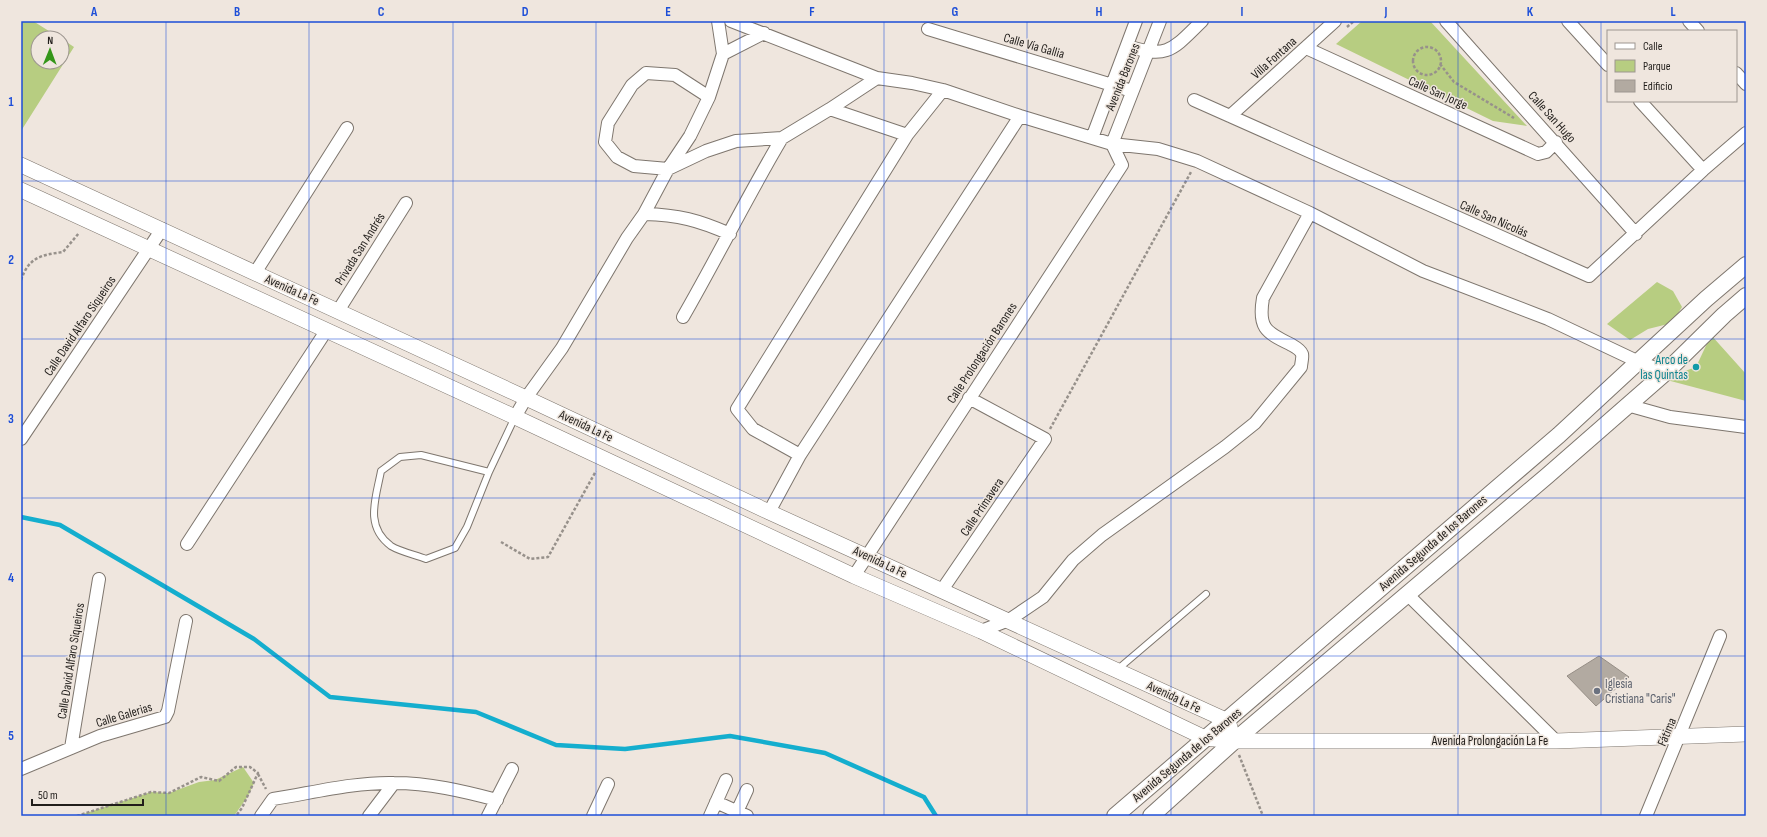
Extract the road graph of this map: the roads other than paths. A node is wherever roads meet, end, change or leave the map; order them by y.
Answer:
1 (718, 21) edge
2 (731, 21) edge
3 (1136, 21) edge
4 (1160, 21) edge
5 (1202, 21) edge
6 (1335, 21) edge
7 (1446, 21) edge
8 (1568, 21) edge
9 (1689, 21) edge
10 (928, 29) dead end
11 (1697, 30) edge
12 (764, 33) junction
13 (1128, 46) junction
14 (1306, 48) junction
15 (1147, 53) junction
16 (723, 54) junction
17 (1607, 65) edge
18 (1737, 74) edge
19 (877, 78) junction
20 (1112, 84) junction
21 (1746, 84) edge
22 (943, 90) junction
23 (1132, 91) junction
24 (709, 97) junction
25 (1194, 100) dead end
26 (1641, 102) edge
27 (830, 109) junction
28 (1020, 116) junction
29 (1230, 116) junction
30 (348, 128) dead end
31 (1746, 133) edge
32 (907, 135) junction
33 (782, 138) junction
34 (1092, 138) junction
35 (1556, 142) junction
36 (1112, 144) junction
37 (21, 165) edge
38 (668, 169) junction
39 (1703, 170) junction
40 (21, 190) edge
41 (406, 203) dead end
42 (1310, 213) junction
43 (644, 214) junction
44 (162, 229) junction
45 (730, 234) junction
46 (1636, 234) junction
47 (149, 249) junction
48 (1746, 265) edge
49 (255, 273) junction
50 (1746, 296) edge
51 (1706, 299) junction
52 (338, 310) junction
53 (1724, 315) junction
54 (683, 317) dead end
55 (326, 331) junction
56 (1639, 362) junction
57 (1666, 372) junction
58 (526, 398) junction
59 (970, 398) junction
60 (1627, 406) junction
61 (516, 417) junction
62 (1746, 427) edge
63 (21, 439) edge
64 (800, 455) junction
65 (490, 472) junction
66 (769, 512) junction
67 (187, 544) dead end
68 (866, 555) junction
69 (854, 576) junction
70 (99, 579) dead end
71 (942, 590) junction
72 (1206, 594) dead end
73 (1407, 594) junction
74 (1009, 620) junction
75 (186, 621) dead end
76 (981, 631) junction
77 (1720, 636) dead end
78 (1116, 670) junction
79 (1228, 721) junction
80 (1746, 734) edge
81 (1680, 736) junction
82 (1205, 738) junction
83 (1234, 741) junction
84 (1556, 741) junction
85 (71, 748) junction
86 (21, 769) edge
87 (512, 769) dead end
88 (726, 780) dead end
89 (394, 783) junction
90 (608, 784) dead end
91 (747, 790) dead end
92 (496, 800) junction
93 (716, 802) junction
94 (740, 815) edge
95 (261, 816) edge
96 (369, 816) edge
97 (488, 816) edge
98 (593, 816) edge
99 (710, 816) edge
100 (1115, 816) edge
101 (1151, 816) edge
102 (1646, 816) edge

1 - 16 street
2 - 12 street
3 - 13 street, Avenida Barones
4 - 15 street, Avenida Barones
5 - 15 street
6 - 14 street, Villa Fontana
7 - 35 street, Calle San Hugo
8 - 17 street
9 - 11 street
10 - 20 street, Calle Vía Gallia
12 - 16 street
12 - 19 street
13 - 15 street
13 - 20 street, Avenida Barones
14 - 29 street, Villa Fontana
14 - 35 street, Calle San Jorge
15 - 23 street, Avenida Barones
16 - 24 street
18 - 21 street
19 - 22 street
19 - 27 street
20 - 23 street, Calle Vía Gallia
20 - 34 street, Avenida Barones
22 - 28 street
22 - 32 street
23 - 36 street, Avenida Barones
24 - 38 street
24 - 38 street
25 - 29 street, Calle San Nicolás
26 - 39 street
27 - 32 street
27 - 33 street
28 - 34 street
28 - 64 street
29 - 46 street, Calle San Nicolás
30 - 49 street
31 - 39 street, Calle San Nicolás
32 - 64 street
33 - 38 street
33 - 45 street
34 - 36 street
35 - 46 street, Calle San Hugo
36 - 42 street
36 - 59 street, Calle Prolongación Barones
37 - 44 street, Avenida La Fe
38 - 43 street
39 - 46 street, Calle San Nicolás
40 - 47 street, Avenida La Fe
41 - 52 street, Privada San Andrés
42 - 56 street
42 - 74 street
43 - 45 street
43 - 58 street
44 - 47 street, Calle David Alfaro Siqueiros
44 - 49 street, Avenida La Fe
45 - 54 street
47 - 55 street, Avenida La Fe
47 - 63 street, Calle David Alfaro Siqueiros
48 - 51 main road, Avenida Segunda de los Barones
49 - 52 street, Avenida La Fe
50 - 53 main road, Avenida Segunda de los Barones
51 - 53 main road
51 - 56 main road, Avenida Segunda de los Barones
52 - 58 street, Avenida La Fe
53 - 57 main road, Avenida Segunda de los Barones
55 - 61 street, Avenida La Fe
55 - 67 street
56 - 57 street
56 - 79 main road, Avenida Segunda de los Barones
57 - 60 main road, Avenida Segunda de los Barones
58 - 61 street
58 - 66 street, Avenida La Fe
59 - 68 street, Calle Prolongación Barones
59 - 71 street, Calle Primavera
60 - 62 street
60 - 73 main road, Avenida Segunda de los Barones
61 - 65 lane
61 - 69 street, Avenida La Fe
64 - 66 street
65 - 65 lane
66 - 68 street, Avenida La Fe
68 - 69 street, Calle Prolongación Barones
68 - 71 street, Avenida La Fe
69 - 76 street, Avenida La Fe
70 - 85 street, Calle David Alfaro Siqueiros
71 - 74 street, Avenida La Fe
72 - 78 lane
73 - 83 main road, Avenida Segunda de los Barones
73 - 84 street
74 - 76 street
74 - 78 street, Avenida La Fe
75 - 85 street, Calle Galerias
76 - 82 street, Avenida La Fe
77 - 81 street, Fátima
78 - 79 street, Avenida La Fe
79 - 82 main road, Avenida Segunda de los Barones
79 - 83 street
80 - 81 street, Avenida Prolongación La Fe
81 - 84 street, Avenida Prolongación La Fe
81 - 102 street, Fátima
82 - 83 street, Avenida La Fe
82 - 100 main road, Avenida Segunda de los Barones
83 - 84 street, Avenida Prolongación La Fe
83 - 101 main road, Avenida Segunda de los Barones
85 - 86 street, Calle Galerias
87 - 92 street
88 - 93 street
89 - 92 street
89 - 95 street
89 - 96 street
90 - 98 street
91 - 94 street
92 - 97 street
93 - 94 street
93 - 99 street

